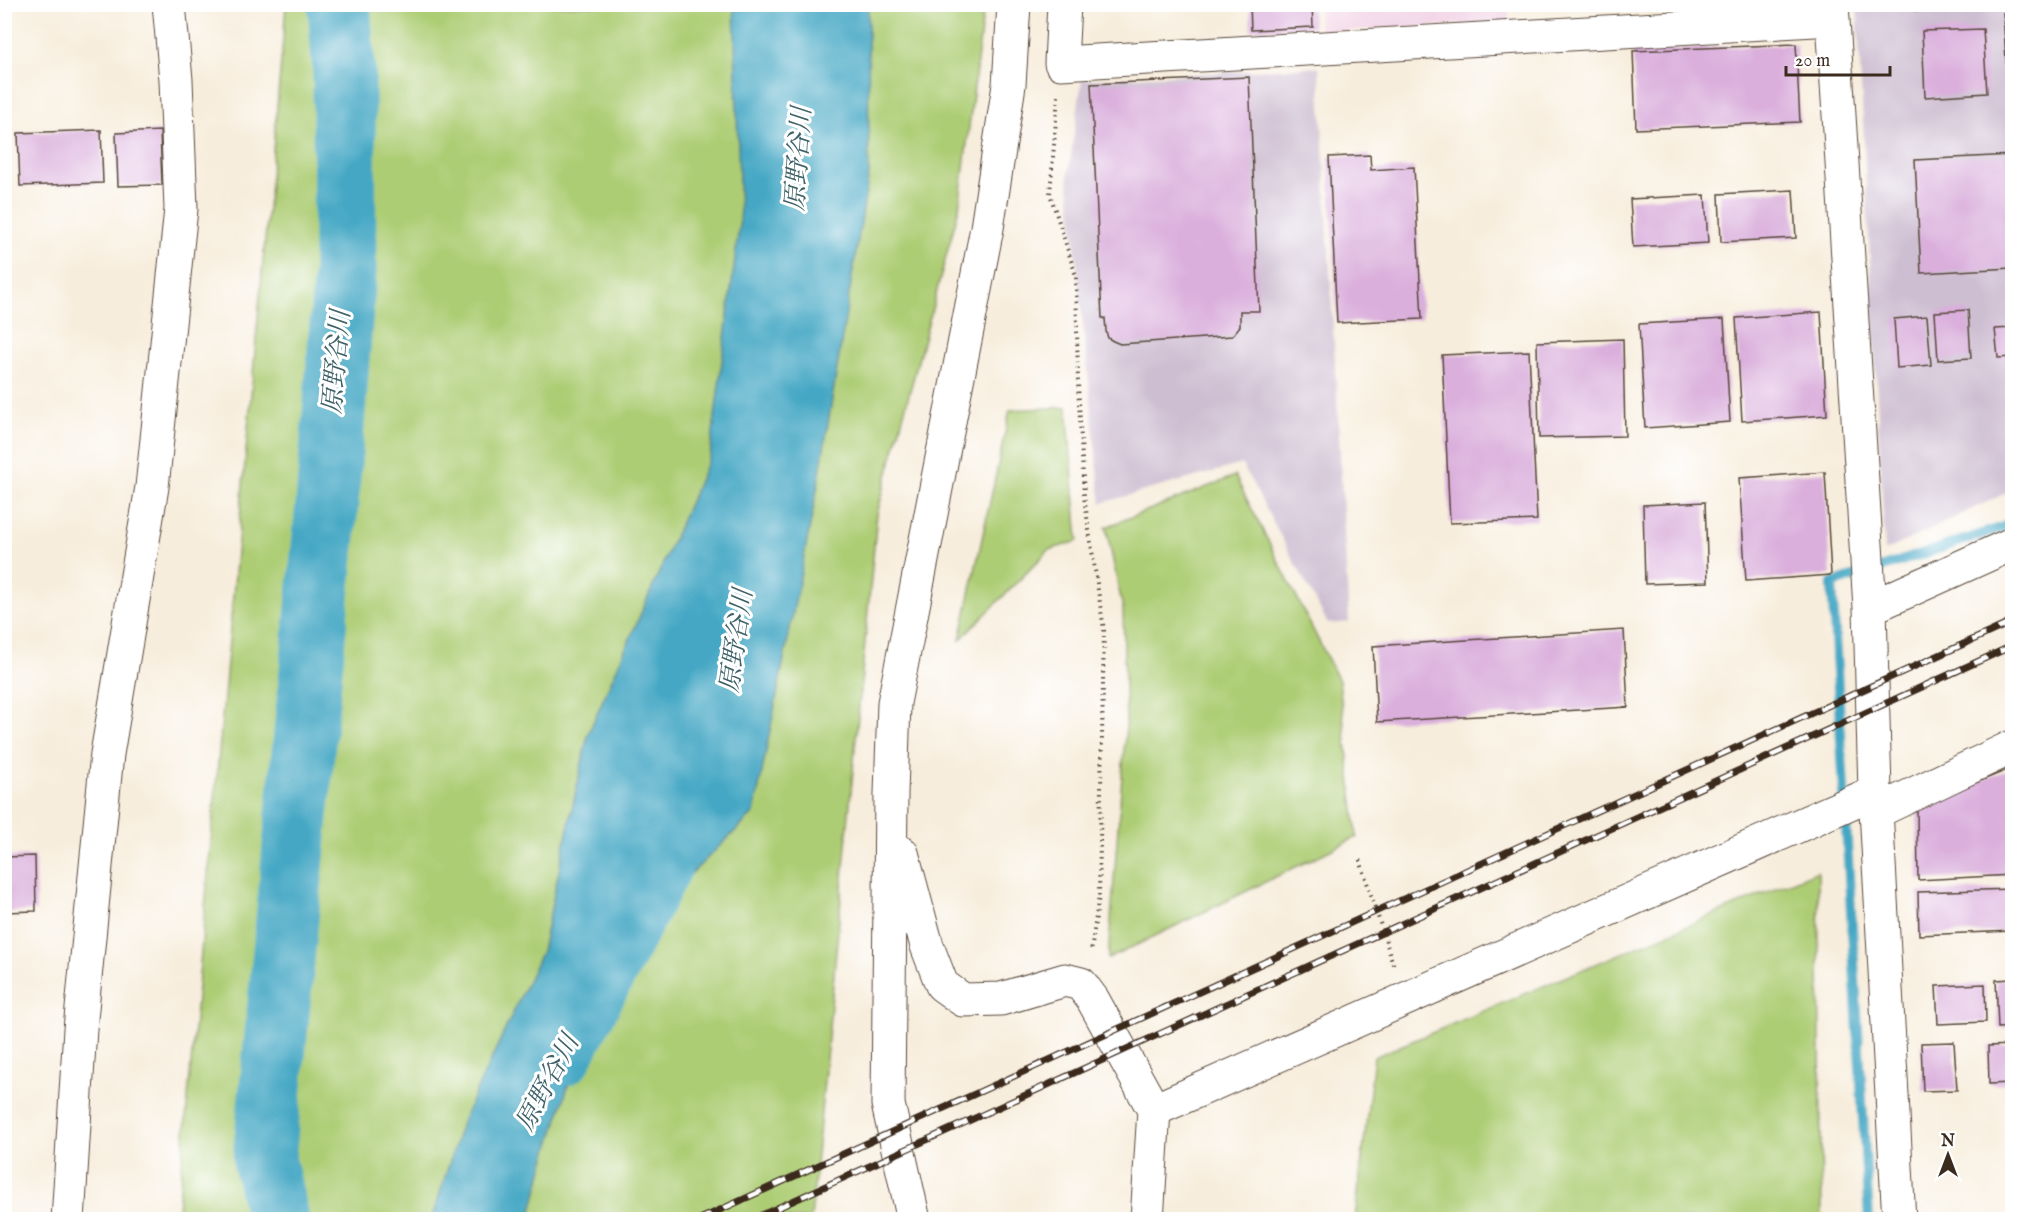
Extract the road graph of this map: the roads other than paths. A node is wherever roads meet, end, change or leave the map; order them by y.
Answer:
1 (169, 4) edge
2 (1014, 4) edge
3 (1064, 4) edge
4 (1832, 12) edge
5 (2013, 543) edge
6 (1870, 608) junction
7 (2013, 747) edge
8 (891, 794) junction
9 (1876, 802) junction
10 (1154, 1110) junction
11 (913, 1216) dead end
12 (1900, 1217) edge
13 (68, 1220) edge
14 (1147, 1220) edge

1 - 13 street
2 - 8 street
3 - 4 street
4 - 6 street
5 - 6 street
6 - 9 street
7 - 9 street
8 - 10 street
8 - 11 street
9 - 10 street
9 - 12 street
10 - 14 street

